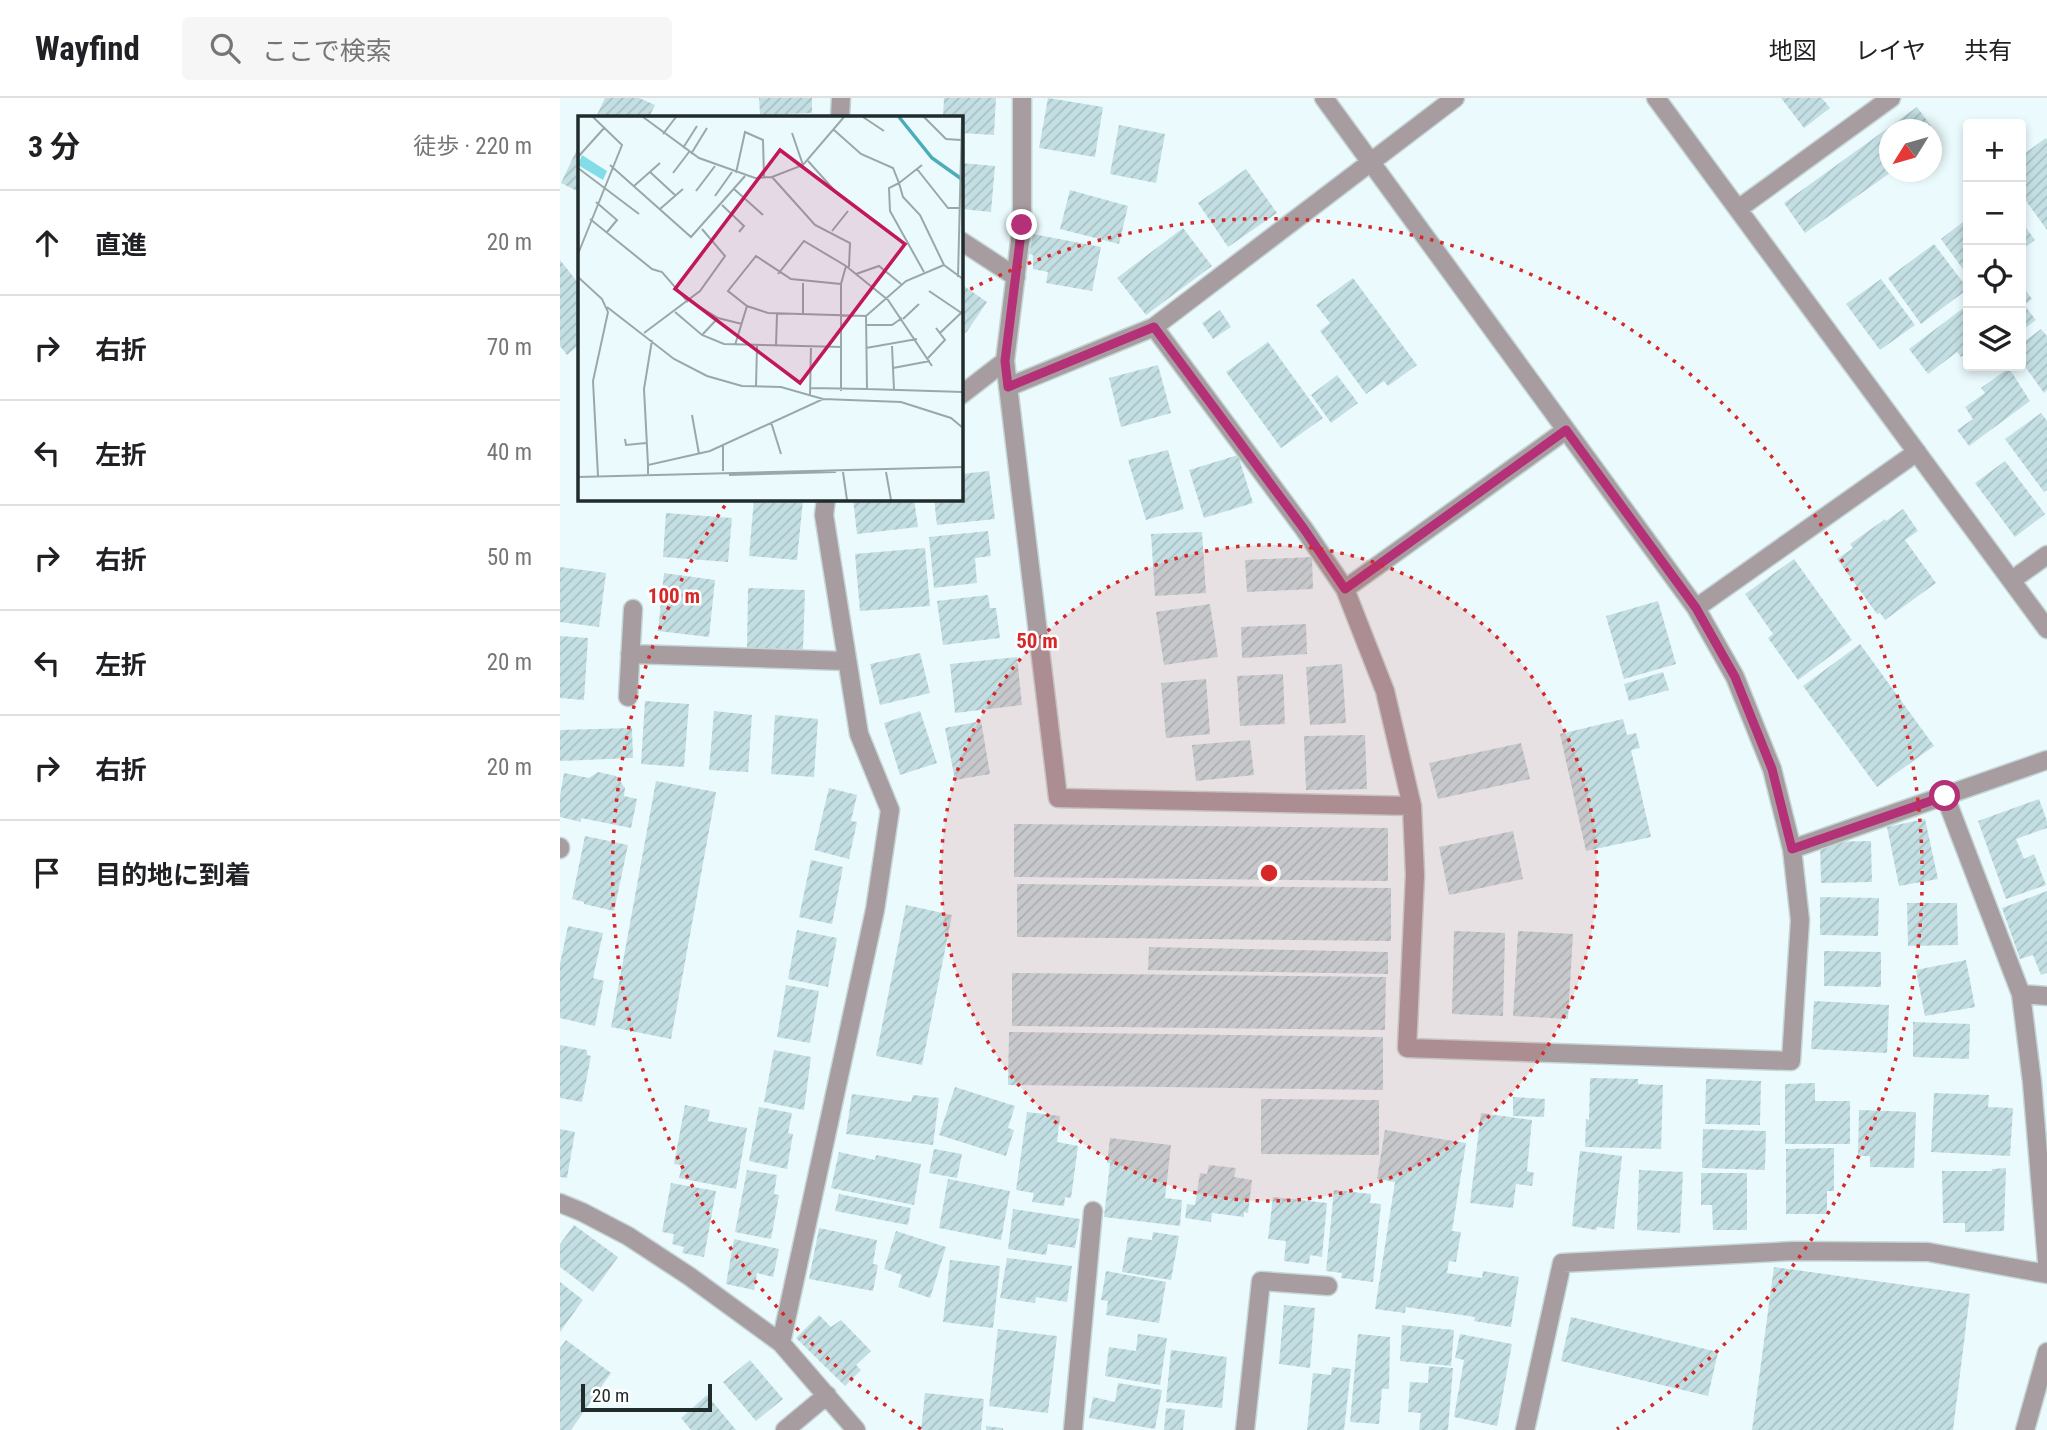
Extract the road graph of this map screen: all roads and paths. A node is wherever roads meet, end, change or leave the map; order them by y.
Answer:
1 (841, 98) edge
2 (1022, 98) edge
3 (1324, 98) edge
4 (1455, 98) edge
5 (1656, 98) edge
6 (1891, 98) edge
7 (840, 116) edge
8 (1371, 162) junction
9 (1738, 209) junction
10 (962, 242) edge
11 (1016, 277) junction
12 (1154, 327) junction
13 (1005, 361) junction
14 (1008, 387) junction
15 (962, 394) edge
16 (1566, 430) junction
17 (1917, 452) junction
18 (826, 500) edge
19 (2047, 555) edge
20 (2012, 580) junction
21 (1345, 589) junction
22 (1696, 608) junction
23 (633, 609) dead end
24 (2047, 629) edge
25 (630, 654) junction
26 (845, 661) junction
27 (628, 697) dead end
28 (2047, 760) edge
29 (1945, 796) junction
30 (1412, 806) junction
31 (1792, 849) junction
32 (2021, 994) junction
33 (2047, 996) edge
34 (560, 1203) edge
35 (1093, 1211) dead end
36 (2047, 1262) edge
37 (2047, 1274) edge
38 (1328, 1286) dead end
39 (781, 1343) junction
40 (2047, 1352) edge
41 (827, 1395) junction
42 (785, 1430) edge
43 (856, 1430) edge
44 (1073, 1430) edge
45 (1245, 1430) edge
46 (1525, 1430) edge
47 (2025, 1430) edge

1 - 7 street
2 - 11 street
3 - 8 street
4 - 8 street
5 - 9 street
6 - 9 street
8 - 12 street
8 - 16 street
9 - 17 street
10 - 11 street
11 - 13 street
12 - 14 street
12 - 21 street
13 - 14 street
13 - 15 street
14 - 30 street
16 - 21 street
16 - 22 street
17 - 20 street
17 - 22 street
18 - 26 street
19 - 20 street
20 - 24 street
21 - 30 street
22 - 31 street
23 - 25 street
25 - 26 street
25 - 27 street
26 - 39 street
28 - 29 street
29 - 31 street
29 - 32 street
30 - 31 street
32 - 33 street
32 - 36 street
34 - 39 street
35 - 44 street
37 - 46 street
38 - 45 street
39 - 41 street
40 - 47 street
41 - 42 street
41 - 43 street

